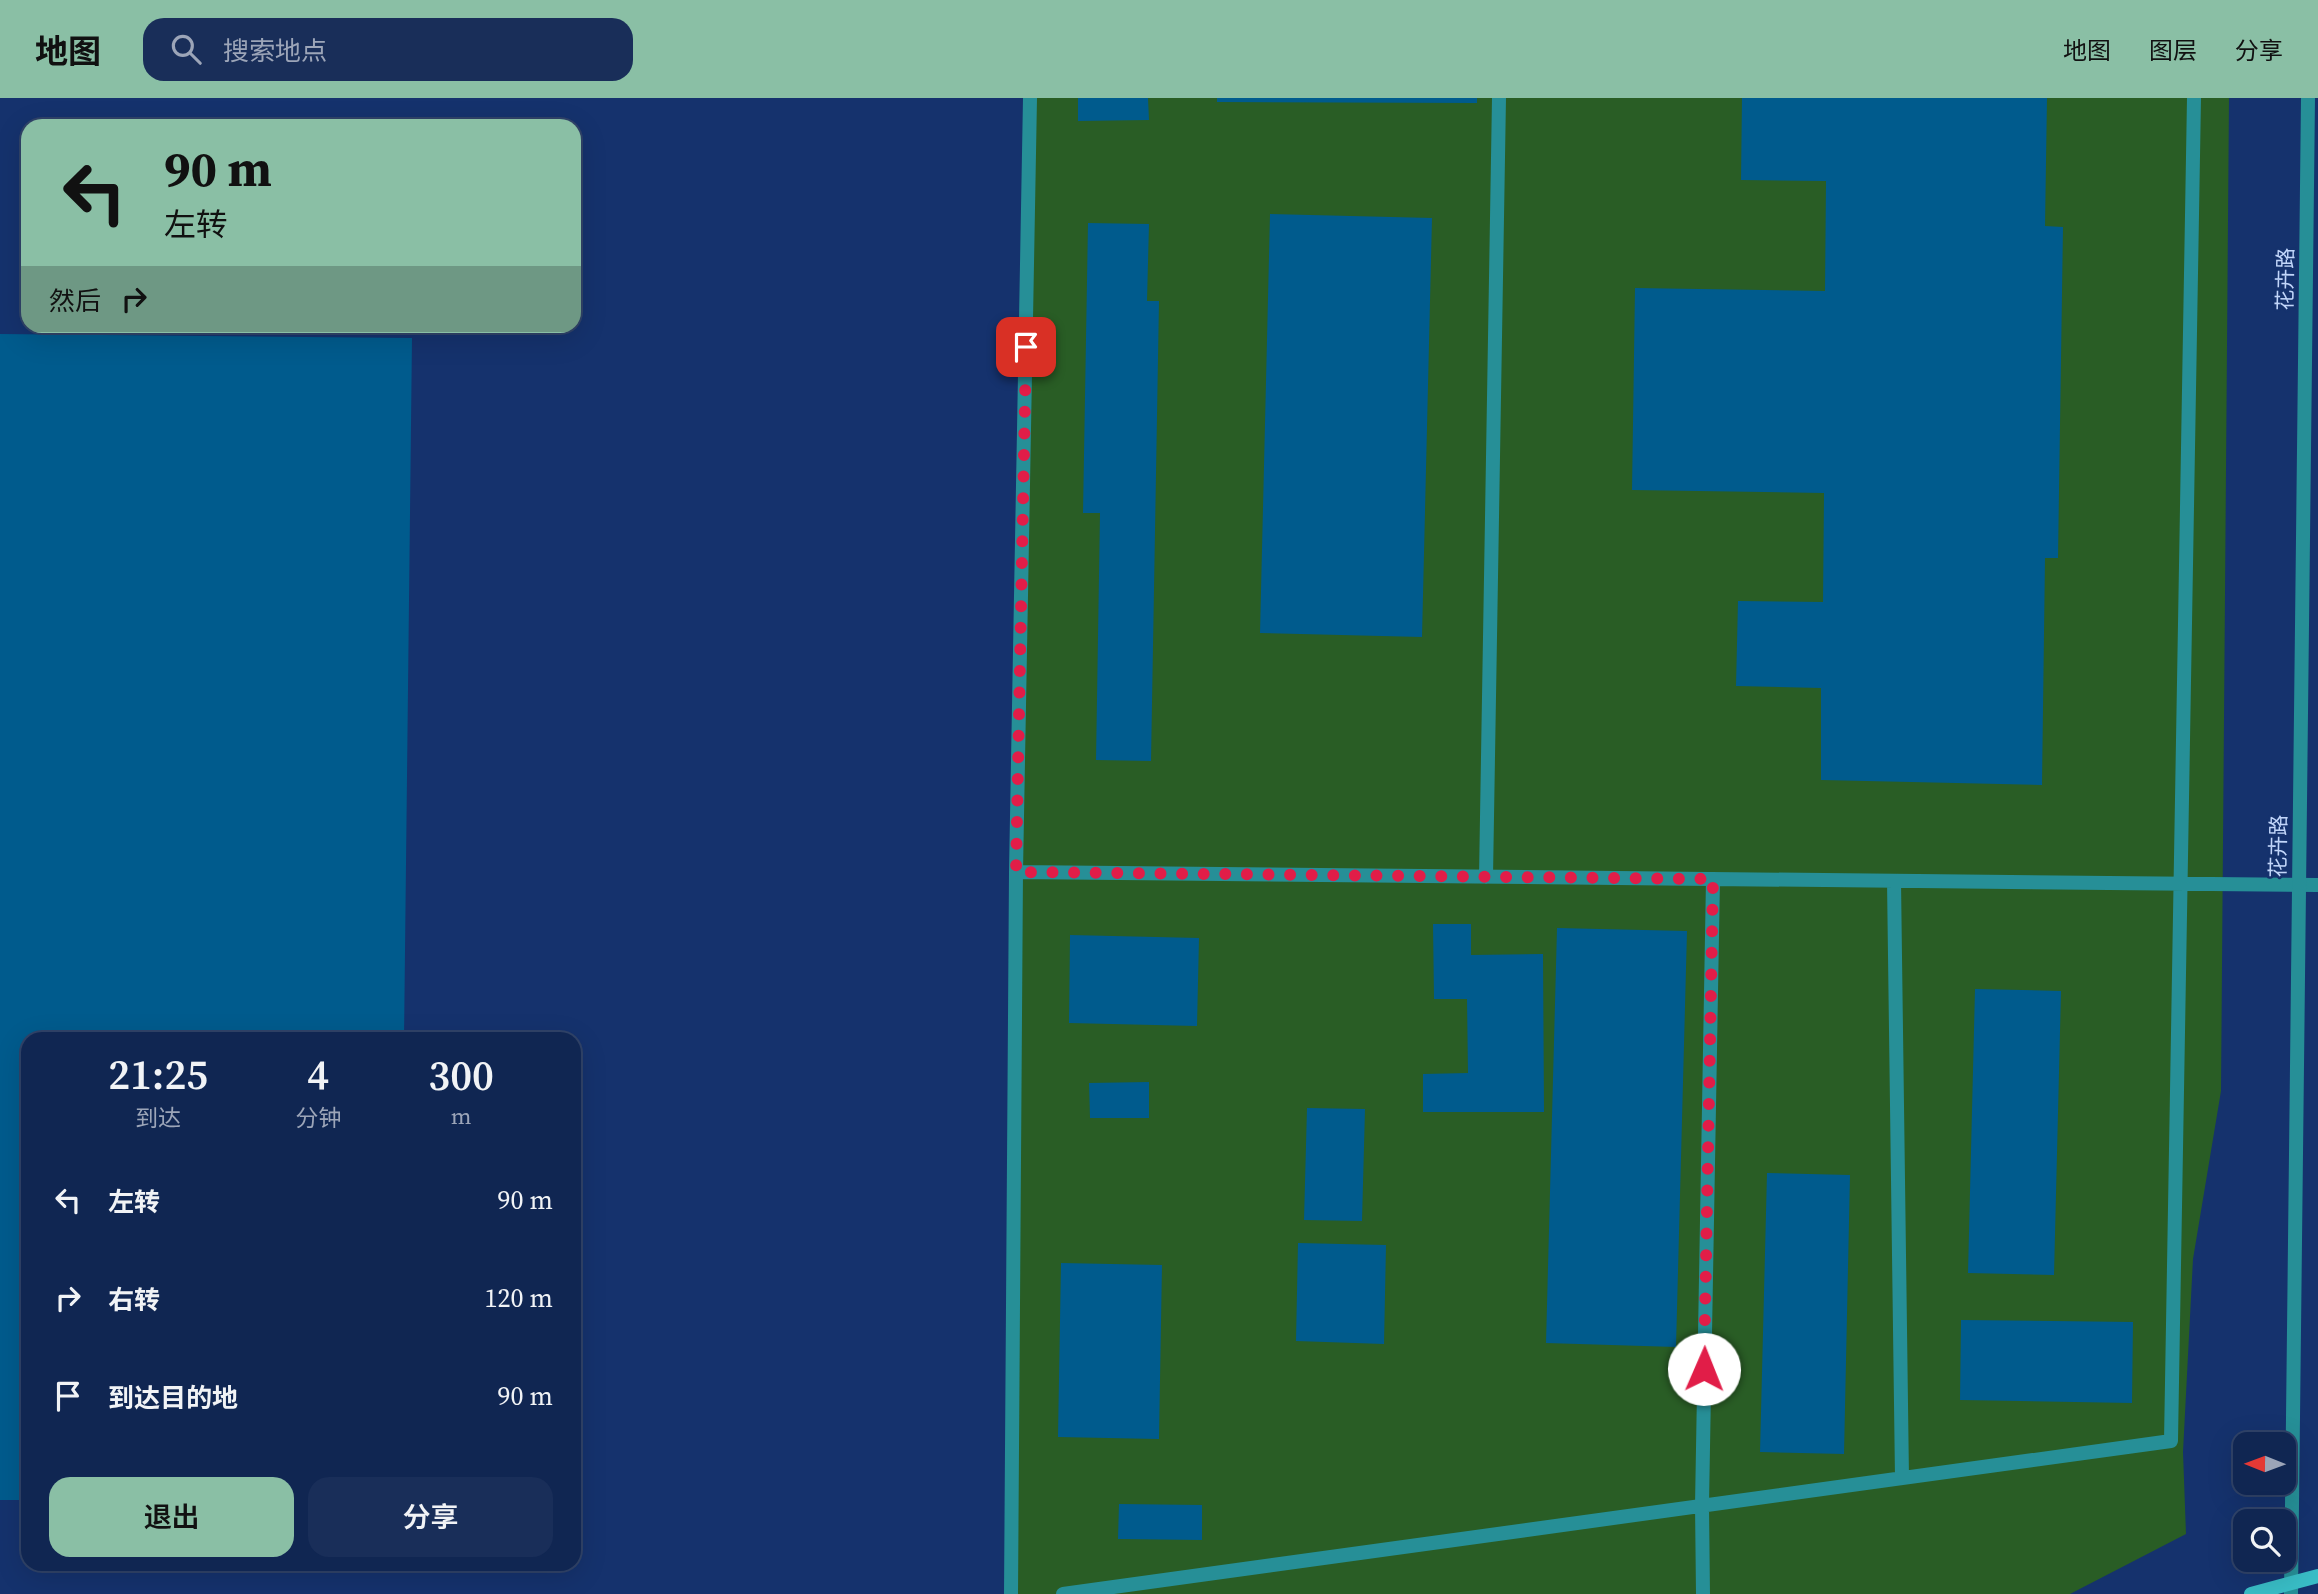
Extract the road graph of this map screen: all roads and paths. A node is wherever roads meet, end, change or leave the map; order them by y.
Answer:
1 (1030, 98) edge
2 (1499, 98) edge
3 (2194, 98) edge
4 (2308, 98) edge
5 (1016, 872) junction
6 (1486, 877) junction
7 (1713, 879) junction
8 (1894, 881) junction
9 (2180, 884) junction
10 (2299, 885) junction
11 (2318, 885) edge
12 (1902, 1478) junction
13 (1702, 1505) junction
14 (2318, 1576) edge
15 (2291, 1589) edge
16 (1011, 1594) edge
17 (1063, 1594) edge
18 (1703, 1594) edge
19 (2251, 1594) edge

1 - 5 street
2 - 6 street
3 - 9 street
4 - 10 street, 花卉路
5 - 6 street
5 - 16 street
6 - 7 street
7 - 8 street
7 - 13 street
8 - 9 street
8 - 12 street
9 - 10 street
9 - 12 street
10 - 11 street
10 - 15 street, 花卉路
12 - 13 street
13 - 17 street
13 - 18 street
14 - 15 main road
15 - 19 main road

